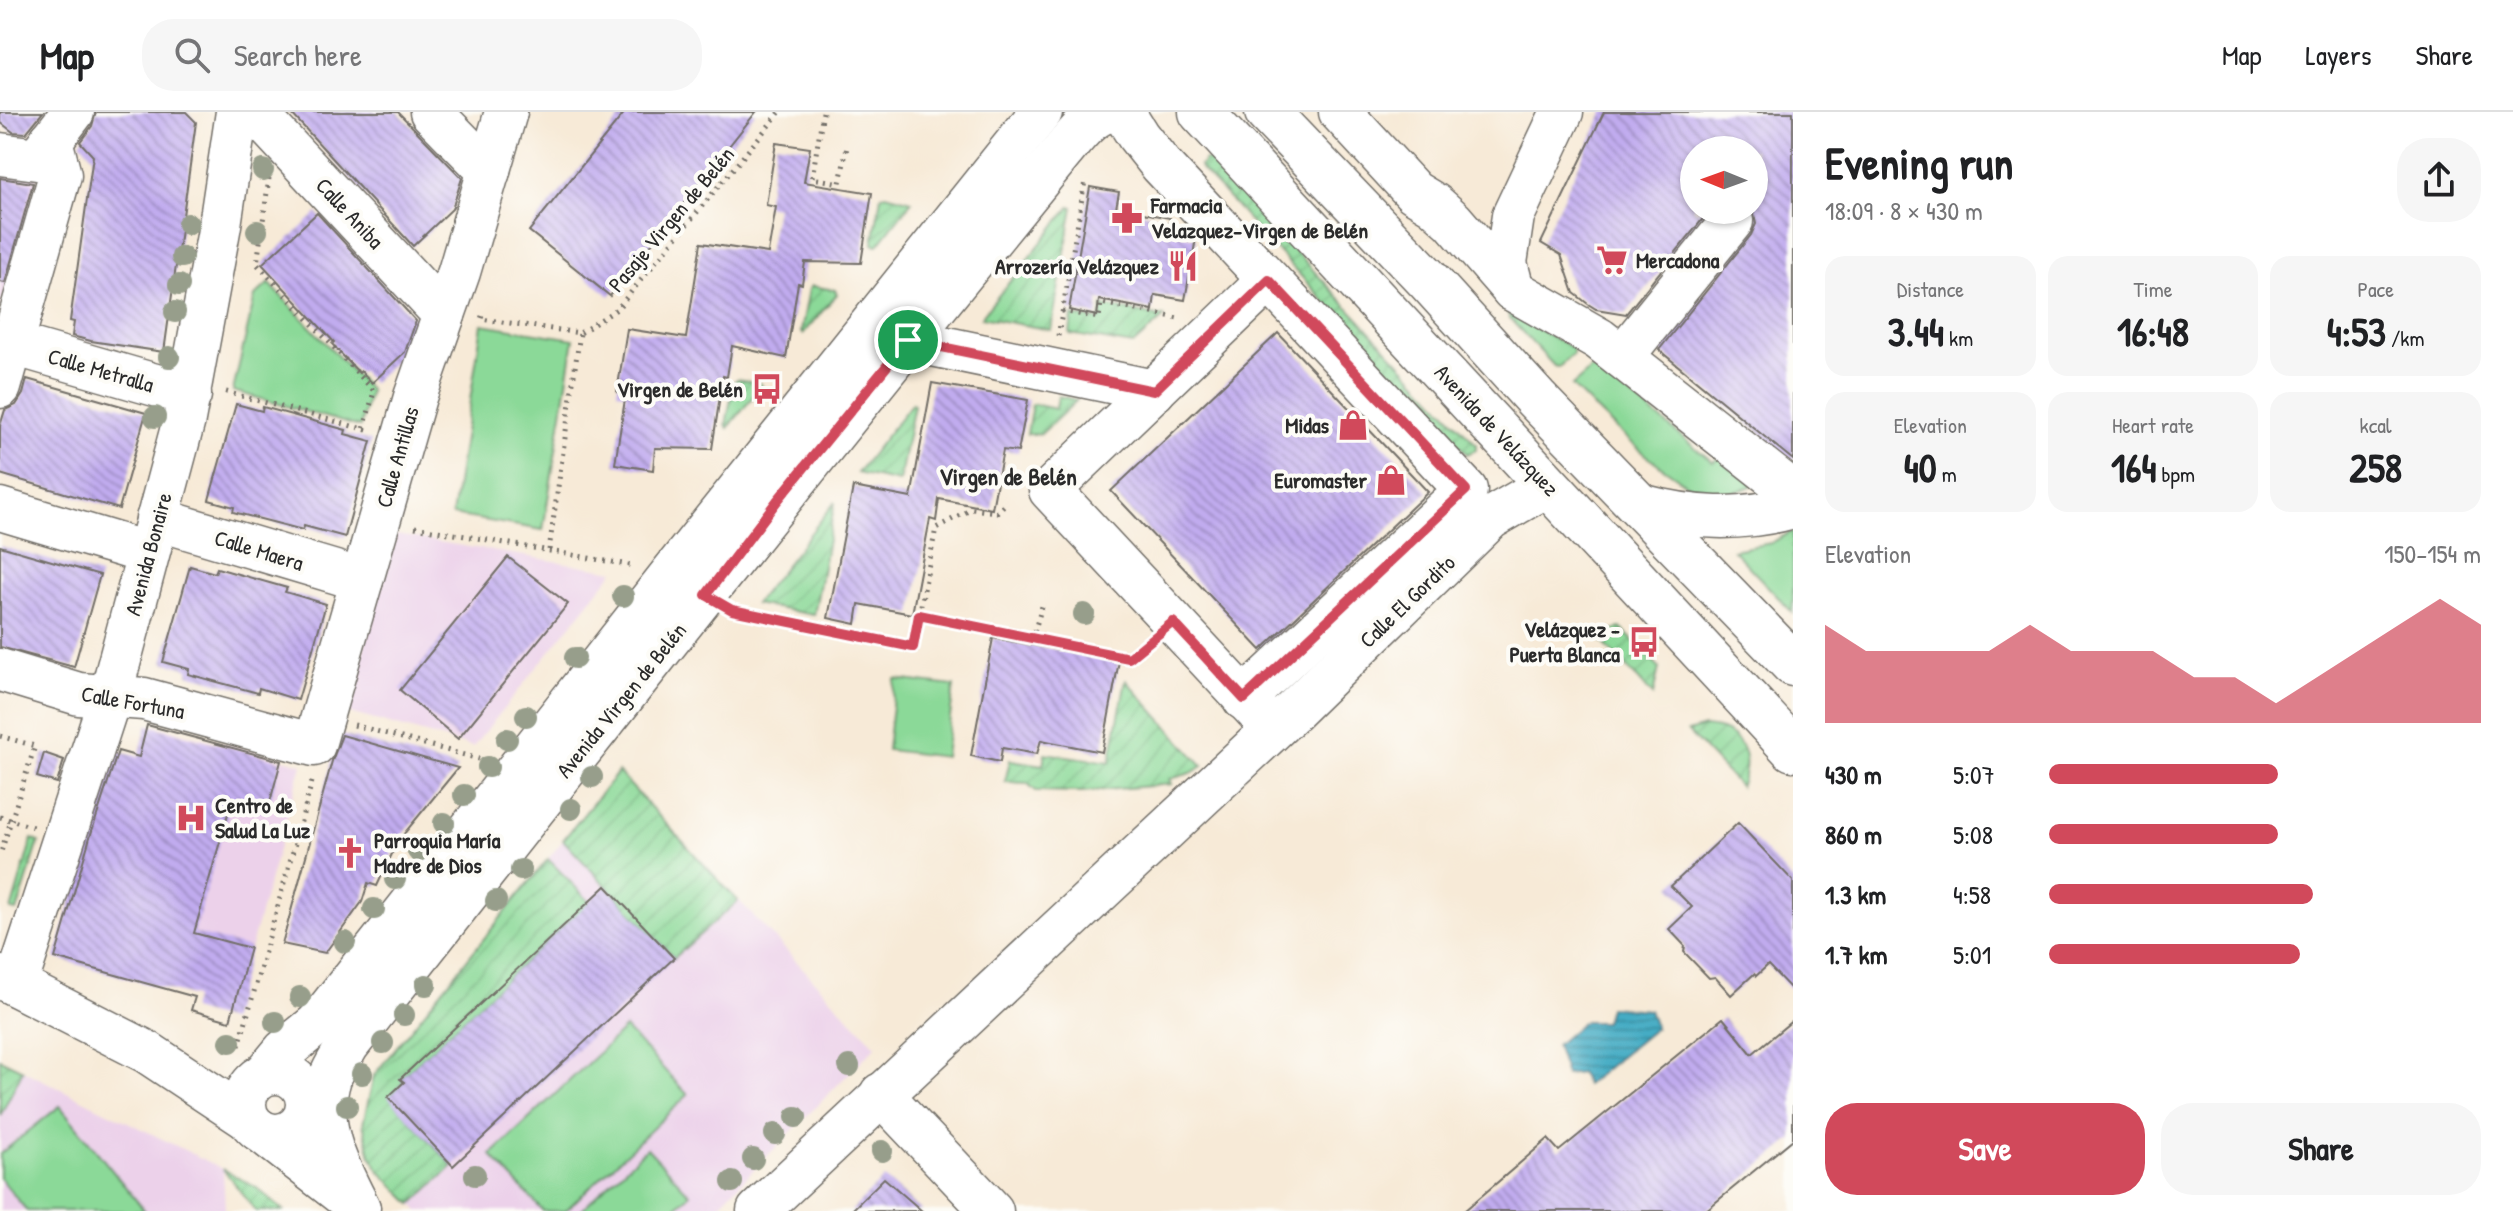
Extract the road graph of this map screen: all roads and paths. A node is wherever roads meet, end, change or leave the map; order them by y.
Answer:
1 (237, 112) edge
2 (255, 112) edge
3 (431, 112) edge
4 (780, 112) edge
5 (823, 112) edge
6 (1041, 112) edge
7 (1107, 112) edge
8 (1123, 112) edge
9 (1201, 112) edge
10 (1267, 112) edge
11 (1340, 112) edge
12 (1562, 112) edge
13 (503, 114) edge
14 (62, 126) edge
15 (847, 147) dead end
16 (1063, 151) junction
17 (0, 154) edge
18 (270, 169) dead end
19 (489, 171) junction
20 (1513, 216) junction
21 (1453, 221) junction
22 (1730, 224) edge
23 (1269, 280) junction
24 (1513, 290) junction
25 (464, 311) junction
26 (1062, 311) junction
27 (1221, 327) junction
28 (580, 333) junction
29 (908, 340) junction
30 (13, 344) junction
31 (1622, 357) junction
32 (1052, 369) junction
33 (0, 387) edge
34 (191, 389) junction
35 (1154, 391) junction
36 (384, 434) junction
37 (1548, 485) junction
38 (1793, 492) edge
39 (1006, 503) dead end
40 (1640, 505) junction
41 (1793, 507) edge
42 (0, 509) edge
43 (378, 521) junction
44 (152, 536) junction
45 (549, 550) junction
46 (362, 580) junction
47 (689, 584) junction
48 (1043, 603) dead end
49 (919, 615) junction
50 (1173, 622) junction
51 (1032, 639) junction
52 (1793, 664) edge
53 (0, 670) edge
54 (110, 697) junction
55 (1244, 699) junction
56 (1273, 729) junction
57 (318, 731) junction
58 (0, 736) edge
59 (1793, 749) edge
60 (519, 770) junction
61 (0, 855) edge
62 (8, 981) edge
63 (147, 1052) junction
64 (261, 1067) junction
65 (881, 1094) junction
66 (317, 1100) junction
67 (253, 1124) junction
68 (361, 1209) edge
69 (758, 1211) edge
70 (992, 1211) edge

1 - 34 street, Avenida Bonaire
2 - 25 street, Calle Aniba
3 - 19 street
4 - 28 path, Pasaje Virgen de Belén
5 - 15 path
6 - 47 street, Avenida Virgen de Belén
7 - 16 street, Avenida Virgen de Belén
8 - 23 street
9 - 37 main road, Avenida de Velázquez
10 - 40 main road
11 - 21 street
12 - 20 street
13 - 19 street, Calle Antillas
14 - 17 street
14 - 30 street
16 - 26 path
16 - 29 street, Avenida Virgen de Belén
18 - 36 path
19 - 25 street, Calle Antillas
20 - 21 street
20 - 24 street
21 - 24 street
22 - 31 street
23 - 27 street
23 - 55 street, Calle El Gordito
24 - 31 street
25 - 28 path
25 - 36 street, Calle Antillas
26 - 27 path
26 - 32 path
27 - 35 street
28 - 45 path
29 - 32 street
29 - 47 street, Avenida Virgen de Belén
30 - 33 street
30 - 34 street, Calle Metralla
31 - 38 street
32 - 35 street
34 - 36 path
34 - 44 street, Avenida Bonaire
35 - 50 street
36 - 43 street, Calle Antillas
37 - 56 street, Calle El Gordito
37 - 59 main road, Avenida de Velázquez
39 - 49 path
40 - 41 street
40 - 52 main road
42 - 44 street, Calle Maera
43 - 45 path
43 - 46 street, Calle Antillas
44 - 46 street, Calle Maera
44 - 54 street, Avenida Bonaire
45 - 47 path
46 - 57 street, Calle Antillas
47 - 49 path
47 - 60 street, Avenida Virgen de Belén
47 - 66 street, Avenida Virgen de Belén
48 - 51 path
49 - 51 path
50 - 51 path
50 - 55 street
53 - 54 street, Calle Fortuna
54 - 57 street, Calle Fortuna
54 - 62 street, Avenida Bonaire
55 - 56 street
56 - 65 street, Calle El Gordito
57 - 60 path
57 - 64 path
58 - 61 path
60 - 64 street, Avenida Virgen de Belén
62 - 63 street
63 - 64 street
63 - 67 street
64 - 66 street
64 - 67 street
65 - 69 street, Calle El Gordito
65 - 70 street
66 - 67 street
66 - 68 street
67 - 68 street

